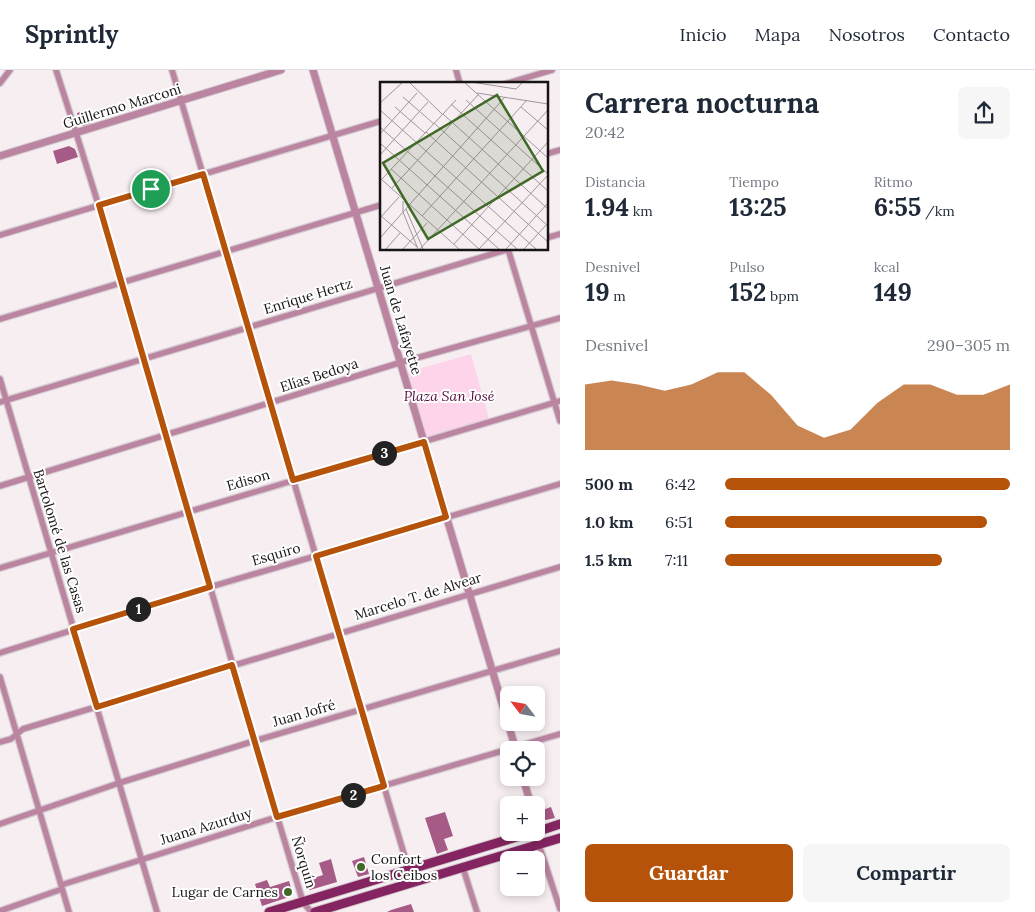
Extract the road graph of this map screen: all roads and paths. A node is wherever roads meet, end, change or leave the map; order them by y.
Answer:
1 (10, 70) edge
2 (56, 70) edge
3 (172, 70) edge
4 (281, 70) edge
5 (313, 70) edge
6 (552, 70) edge
7 (512, 82) edge
8 (0, 83) edge
9 (181, 101) junction
10 (380, 121) edge
11 (76, 133) junction
12 (334, 135) junction
13 (0, 156) edge
14 (203, 174) junction
15 (99, 205) junction
16 (380, 205) edge
17 (356, 212) junction
18 (0, 235) edge
19 (505, 250) edge
20 (508, 250) edge
21 (226, 251) junction
22 (121, 282) junction
23 (379, 288) junction
24 (560, 318) edge
25 (0, 319) edge
26 (531, 326) junction
27 (248, 328) junction
28 (143, 358) junction
29 (402, 362) junction
30 (0, 379) edge
31 (3, 401) edge
32 (557, 402) edge
33 (271, 404) junction
34 (560, 422) edge
35 (166, 435) junction
36 (424, 442) junction
37 (28, 477) junction
38 (293, 480) junction
39 (560, 484) edge
40 (0, 486) edge
41 (187, 511) junction
42 (446, 517) junction
43 (50, 553) junction
44 (316, 556) junction
45 (560, 567) edge
46 (0, 568) edge
47 (210, 587) junction
48 (470, 594) junction
49 (73, 629) junction
50 (339, 633) junction
51 (560, 651) edge
52 (0, 654) edge
53 (232, 665) junction
54 (492, 670) junction
55 (0, 676) edge
56 (97, 707) junction
57 (361, 709) junction
58 (17, 734) junction
59 (560, 734) edge
60 (254, 741) junction
61 (513, 741) edge
62 (538, 741) edge
63 (0, 742) edge
64 (500, 752) edge
65 (118, 783) junction
66 (384, 786) junction
67 (40, 810) junction
68 (277, 817) junction
69 (0, 824) edge
70 (560, 824) edge
71 (545, 828) edge
72 (560, 838) edge
73 (502, 841) edge
74 (539, 841) edge
75 (540, 844) junction
76 (142, 858) junction
77 (463, 868) junction
78 (409, 871) junction
79 (61, 887) junction
80 (303, 902) junction
81 (560, 909) edge
82 (0, 911) edge
83 (69, 912) edge
84 (156, 912) edge
85 (269, 912) edge
86 (313, 912) edge
87 (477, 912) edge

1 - 8 street
2 - 11 street, Ñorquín
3 - 9 street
4 - 9 street, Guillermo Marconi
5 - 12 street, Juan de Lafayette
6 - 7 street
9 - 11 street, Guillermo Marconi
9 - 14 street
10 - 12 street
11 - 13 street, Guillermo Marconi
11 - 15 street, Ñorquín
12 - 14 street
12 - 17 street, Juan de Lafayette
14 - 15 street
14 - 21 street
15 - 18 street
15 - 22 street, Ñorquín
16 - 17 street
17 - 21 street
17 - 23 street, Juan de Lafayette
19 - 23 street, Enrique Hertz
20 - 26 street
21 - 22 street
21 - 27 street
22 - 25 street
22 - 28 street, Ñorquín
23 - 27 street, Enrique Hertz
23 - 29 street, Juan de Lafayette
24 - 26 street, Elías Bedoya
26 - 29 street, Elías Bedoya
26 - 32 street
27 - 28 street, Enrique Hertz
27 - 33 street
28 - 31 street, Enrique Hertz
28 - 35 street, Ñorquín
29 - 33 street, Elías Bedoya
29 - 36 street, Juan de Lafayette
30 - 31 street, Bartolomé de las Casas
31 - 37 street, Bartolomé de las Casas
32 - 34 street
32 - 36 street, Edison
33 - 35 street, Elías Bedoya
33 - 38 street
35 - 37 street, Elías Bedoya
35 - 41 street, Ñorquín
36 - 38 street, Edison
36 - 42 street, Juan de Lafayette
37 - 40 street, Elías Bedoya
37 - 43 street, Bartolomé de las Casas
38 - 41 street, Edison
38 - 44 street
39 - 42 street, Esquiro
41 - 43 street, Edison
41 - 47 street, Ñorquín
42 - 44 street, Esquiro
42 - 48 street, Juan de Lafayette
43 - 46 street, Edison
43 - 49 street, Bartolomé de las Casas
44 - 47 street, Esquiro
44 - 50 street
45 - 48 street, Marcelo T. de Alvear
47 - 49 street, Esquiro
47 - 53 street, Ñorquín
48 - 50 street, Marcelo T. de Alvear
48 - 54 street, Juan de Lafayette
49 - 52 street, Esquiro
49 - 56 street, Bartolomé de las Casas
50 - 53 street, Marcelo T. de Alvear
50 - 57 street
51 - 54 street, Juan Jofré
53 - 56 street, Marcelo T. de Alvear
53 - 60 street, Ñorquín
54 - 57 street, Juan Jofré
54 - 61 street, Juan de Lafayette
55 - 58 street
56 - 58 street, Marcelo T. de Alvear
56 - 65 street, Bartolomé de las Casas
57 - 60 street, Juan Jofré
57 - 66 street
58 - 63 street, Marcelo T. de Alvear
58 - 67 street
59 - 62 street, Juana Azurduy
60 - 65 street, Juan Jofré
60 - 68 street, Ñorquín
64 - 66 street, Juana Azurduy
65 - 67 street, Juan Jofré
65 - 76 street, Bartolomé de las Casas
66 - 68 street, Juana Azurduy
66 - 78 street
67 - 69 street, Juan Jofré
67 - 79 street
68 - 76 street, Juana Azurduy
68 - 80 street, Ñorquín
70 - 71 main road
72 - 75 main road
73 - 78 main road
74 - 75 street
75 - 77 main road
75 - 81 street
76 - 79 street, Juana Azurduy
76 - 84 street, Bartolomé de las Casas
77 - 86 main road
77 - 87 street
78 - 80 main road
79 - 82 street, Juana Azurduy
79 - 83 street
80 - 85 main road
80 - 86 street, Ñorquín

